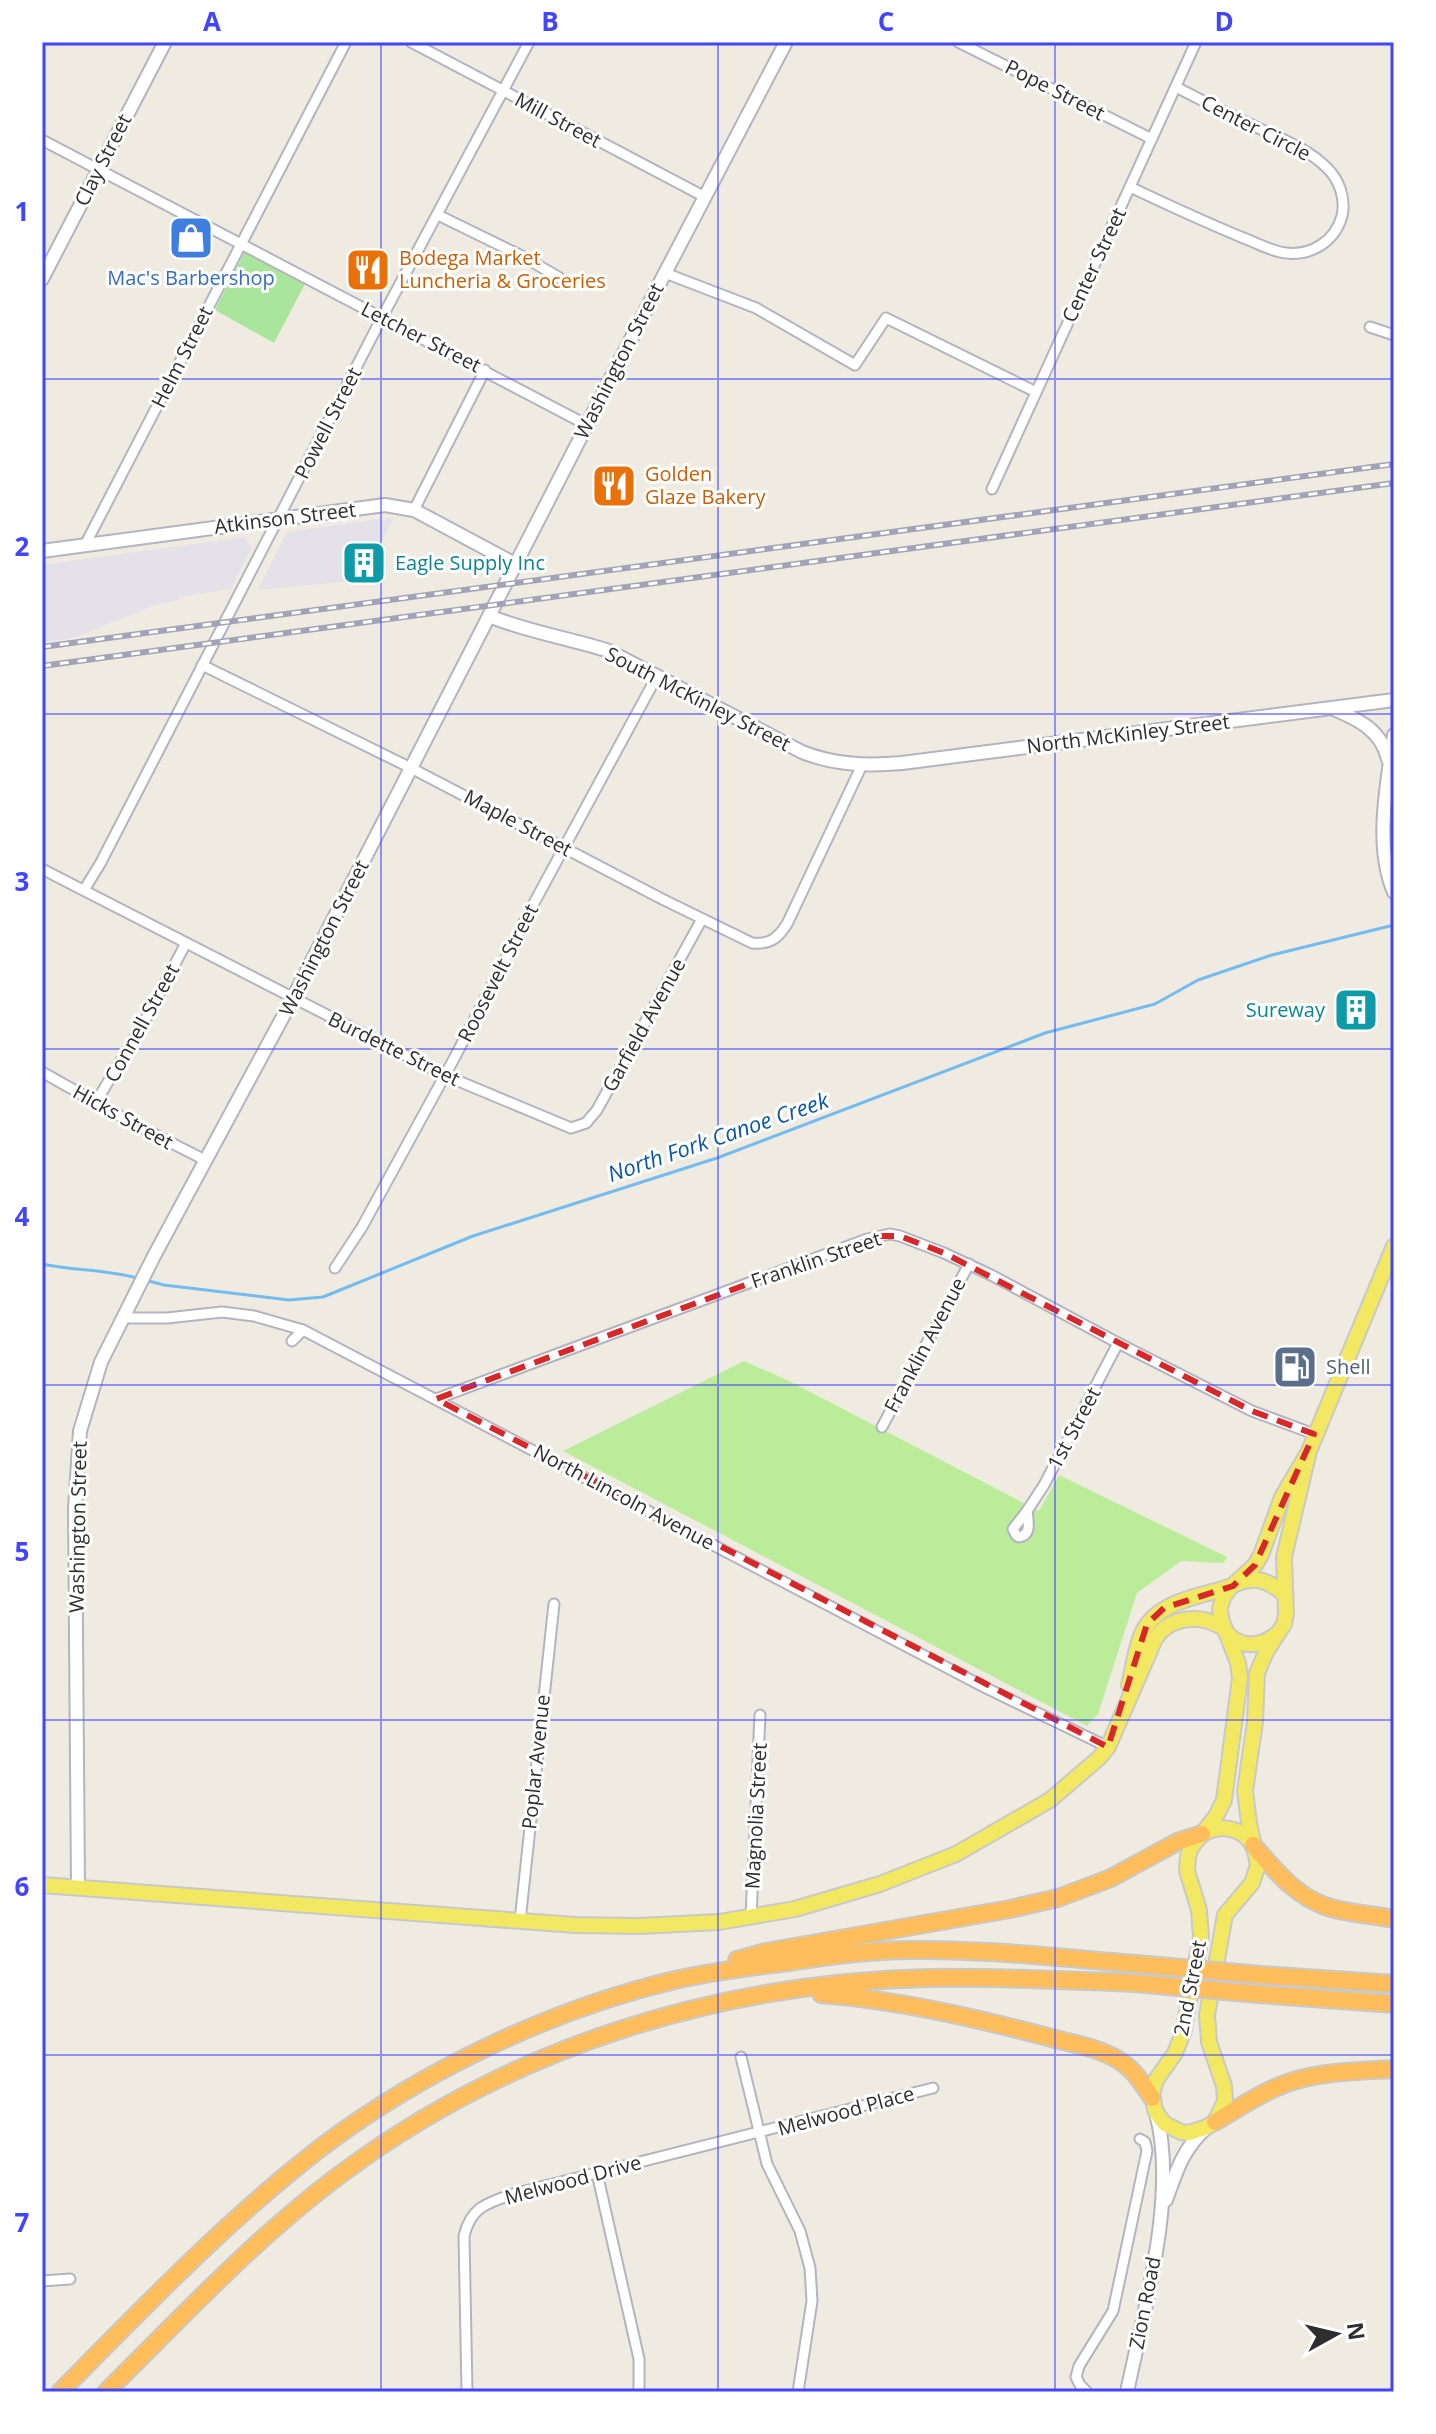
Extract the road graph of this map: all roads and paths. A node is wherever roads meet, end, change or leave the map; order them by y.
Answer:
1 (165, 42) edge
2 (346, 42) edge
3 (411, 42) edge
4 (529, 42) edge
5 (786, 42) edge
6 (958, 42) edge
7 (1192, 43) edge
8 (1176, 87) junction
9 (503, 91) junction
10 (1152, 139) junction
11 (42, 140) edge
12 (98, 169) junction
13 (1130, 187) junction
14 (705, 197) junction
15 (438, 215) junction
16 (241, 243) junction
17 (665, 273) junction
18 (560, 278) dead end
19 (42, 279) edge
20 (382, 317) junction
21 (1370, 327) dead end
22 (1394, 335) edge
23 (485, 370) junction
24 (1036, 392) junction
25 (587, 425) junction
26 (992, 489) dead end
27 (414, 510) junction
28 (279, 518) junction
29 (85, 545) junction
30 (42, 551) edge
31 (515, 564) junction
32 (489, 616) junction
33 (202, 665) junction
34 (657, 676) junction
35 (1394, 700) edge
36 (1331, 708) junction
37 (1394, 735) edge
38 (862, 765) junction
39 (411, 768) junction
40 (1389, 770) junction
41 (564, 847) junction
42 (42, 869) edge
43 (84, 890) junction
44 (1394, 892) edge
45 (702, 919) junction
46 (186, 943) junction
47 (293, 998) junction
48 (42, 1072) edge
49 (444, 1075) junction
50 (96, 1102) junction
51 (580, 1126) joint
52 (205, 1160) junction
53 (1394, 1246) edge
54 (969, 1264) junction
55 (335, 1268) dead end
56 (123, 1318) junction
57 (303, 1330) junction
58 (292, 1341) dead end
59 (1118, 1343) junction
60 (436, 1399) junction
61 (882, 1427) dead end
62 (1314, 1434) junction
63 (1309, 1451) junction
64 (1027, 1511) dead end
65 (1236, 1584) junction
66 (1284, 1594) junction
67 (554, 1604) dead end
68 (1225, 1629) junction
69 (1274, 1636) junction
70 (1122, 1713) junction
71 (760, 1715) dead end
72 (1108, 1747) junction
73 (1202, 1834) junction
74 (1253, 1845) junction
75 (42, 1885) edge
76 (78, 1887) junction
77 (751, 1917) junction
78 (1394, 1919) edge
79 (520, 1921) junction
80 (1394, 1984) edge
81 (636, 1990) junction
82 (747, 1997) junction
83 (1394, 2004) edge
84 (741, 2057) dead end
85 (1394, 2069) edge
86 (933, 2088) dead end
87 (1154, 2104) junction
88 (1211, 2125) junction
89 (758, 2133) junction
90 (1140, 2139) dead end
91 (597, 2173) junction
92 (1161, 2215) junction
93 (70, 2279) dead end
94 (42, 2281) edge
95 (60, 2392) edge
96 (106, 2392) edge
97 (467, 2392) edge
98 (639, 2392) edge
99 (798, 2392) edge
100 (1087, 2392) edge
101 (1127, 2392) edge

1 - 12 street, Clay Street
2 - 16 street, Helm Street
3 - 9 street, Mill Street
4 - 9 street, Powell Street
5 - 14 street, Washington Street
6 - 10 street, Pope Street
7 - 8 street, Center Street
8 - 10 street, Center Street
8 - 13 street, Center Circle
9 - 14 street, Mill Street
9 - 15 street, Powell Street
10 - 13 street, Center Street
11 - 12 street, Letcher Street
12 - 16 street, Letcher Street
12 - 19 street, Clay Street
13 - 24 street, Center Street
14 - 17 street, Washington Street
15 - 18 street
15 - 20 street, Powell Street
16 - 20 street, Letcher Street
16 - 29 street, Helm Street
17 - 24 street
17 - 25 street, Washington Street
20 - 23 street, Letcher Street
20 - 28 street, Powell Street
21 - 22 street
23 - 25 street, Letcher Street
23 - 27 street
24 - 26 street, Center Street
25 - 31 street, Washington Street
27 - 28 street, Atkinson Street
27 - 31 street, Atkinson Street
28 - 29 street, Atkinson Street
28 - 33 street, Powell Street
29 - 30 street, Atkinson Street
31 - 32 street, Washington Street
32 - 34 street, South McKinley Street
32 - 39 street, Washington Street
33 - 39 street, Maple Street
33 - 43 street, Powell Street
34 - 38 street, South McKinley Street
34 - 41 street, Roosevelt Street
35 - 36 street, North McKinley Street
36 - 38 street, North McKinley Street
36 - 40 street
37 - 40 street
38 - 45 street, Maple Street
39 - 41 street, Maple Street
39 - 47 street, Washington Street
40 - 44 street
41 - 45 street, Maple Street
41 - 49 street, Roosevelt Street
42 - 43 street, Burdette Street
43 - 46 street, Burdette Street
45 - 51 street, Garfield Avenue
46 - 47 street, Burdette Street
46 - 50 street, Connell Street
47 - 49 street, Burdette Street
47 - 52 street, Washington Street
48 - 50 street, Hicks Street
49 - 51 street, Burdette Street
49 - 55 street, Roosevelt Street
50 - 52 street, Hicks Street
52 - 56 street, Washington Street
53 - 62 main road, 2nd Street
54 - 59 street, Franklin Street
54 - 60 street, Franklin Street
54 - 61 street, Franklin Avenue
56 - 57 street, North Lincoln Avenue
56 - 76 street, Washington Street
57 - 58 street
57 - 60 street, North Lincoln Avenue
59 - 62 street, Franklin Street
59 - 64 street, 1st Street
60 - 72 street, North Lincoln Avenue
62 - 63 main road, 2nd Street
63 - 65 main road, 2nd Street
63 - 66 main road, 2nd Street
65 - 66 main road
65 - 68 main road, 2nd Street
65 - 70 main road
66 - 69 main road, 2nd Street
67 - 79 street, Poplar Avenue
68 - 69 main road
68 - 70 main road
68 - 73 main road, 2nd Street
69 - 74 main road, 2nd Street
70 - 72 main road
71 - 77 street, Magnolia Street
72 - 77 main road
73 - 74 main road
73 - 81 highway
73 - 87 main road, 2nd Street
74 - 78 highway
74 - 88 main road, 2nd Street
75 - 76 main road
76 - 79 main road
77 - 79 main road
80 - 81 highway, bridge
81 - 95 highway
82 - 83 highway, bridge
82 - 87 highway
82 - 96 highway
84 - 89 street
85 - 88 highway
86 - 89 street, Melwood Place
87 - 88 main road
87 - 92 street, Zion Road
88 - 92 street, Zion Road
89 - 91 street, Melwood Drive
89 - 99 street
90 - 100 street
91 - 97 street, Melwood Drive
91 - 98 street
92 - 101 street, Zion Road
93 - 94 street

